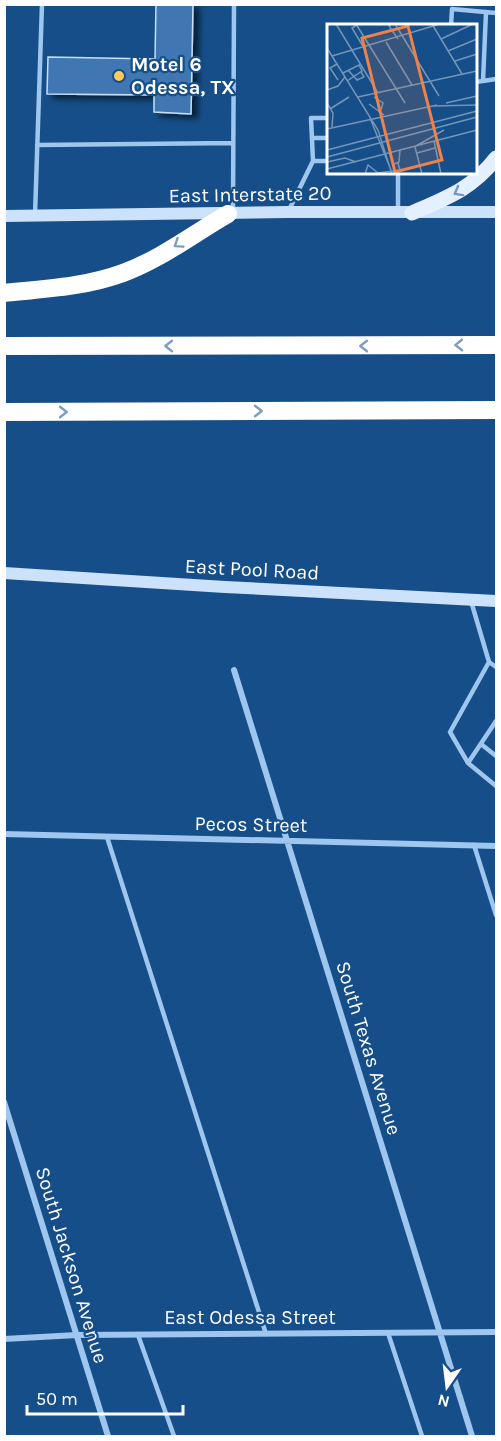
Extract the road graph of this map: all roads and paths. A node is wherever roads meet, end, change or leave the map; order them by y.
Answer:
1 (42, 4) edge
2 (234, 4) edge
3 (486, 12) junction
4 (496, 13) edge
5 (451, 24) edge
6 (496, 79) edge
7 (483, 81) junction
8 (477, 82) edge
9 (327, 118) edge
10 (312, 138) junction
11 (327, 138) edge
12 (233, 143) junction
13 (37, 145) junction
14 (496, 158) edge
15 (313, 160) junction
16 (327, 161) edge
17 (398, 174) edge
18 (288, 212) junction
19 (496, 212) edge
20 (405, 213) junction
21 (231, 214) junction
22 (4, 216) edge
23 (35, 216) junction
24 (4, 293) edge
25 (496, 345) edge
26 (4, 346) edge
27 (496, 410) edge
28 (4, 412) edge
29 (4, 573) edge
30 (471, 600) junction
31 (496, 601) edge
32 (489, 662) junction
33 (496, 667) edge
34 (234, 670) dead end
35 (496, 721) edge
36 (481, 744) junction
37 (496, 756) edge
38 (468, 764) junction
39 (496, 786) edge
40 (4, 834) edge
41 (107, 837) junction
42 (288, 841) junction
43 (474, 845) junction
44 (496, 846) edge
45 (496, 915) edge
46 (4, 1102) edge
47 (440, 1332) junction
48 (496, 1332) edge
49 (388, 1333) junction
50 (266, 1334) junction
51 (77, 1335) junction
52 (138, 1335) junction
53 (4, 1339) edge
54 (108, 1437) edge
55 (174, 1437) edge
56 (422, 1437) edge
57 (472, 1437) edge

1 - 13 lane
2 - 12 lane
3 - 4 lane
3 - 5 lane
3 - 7 lane
6 - 7 lane
7 - 8 lane
9 - 10 lane
10 - 11 lane
10 - 15 lane
12 - 13 lane
12 - 21 lane
13 - 23 lane
14 -> 20 main road
15 - 16 lane
15 - 18 lane
17 - 20 lane
18 - 20 main road, East Interstate 20
18 - 21 main road, East Interstate 20
19 - 20 main road, East Interstate 20
21 - 23 main road, East Interstate 20
21 -> 24 highway
22 - 23 main road, East Interstate 20
25 -> 26 highway
28 -> 27 highway
29 - 30 main road, East Pool Road
30 - 31 main road, East Pool Road
30 - 32 lane
32 - 33 lane
32 - 38 lane
34 - 42 street, South Texas Avenue
35 - 36 lane
36 - 37 lane
36 - 38 lane
38 - 39 lane
40 - 41 street, Pecos Street
41 - 42 street, Pecos Street
41 - 50 lane
42 - 43 street, Pecos Street
42 - 47 street, South Texas Avenue
43 - 44 street, Pecos Street
43 - 45 lane
46 - 51 street, South Jackson Avenue
47 - 48 street, East Odessa Street
47 - 49 street, East Odessa Street
47 - 57 street, South Texas Avenue
49 - 50 street, East Odessa Street
49 - 56 lane
50 - 52 street, East Odessa Street
51 - 52 street, East Odessa Street
51 - 53 street, East Odessa Street
51 - 54 street, South Jackson Avenue
52 - 55 lane

